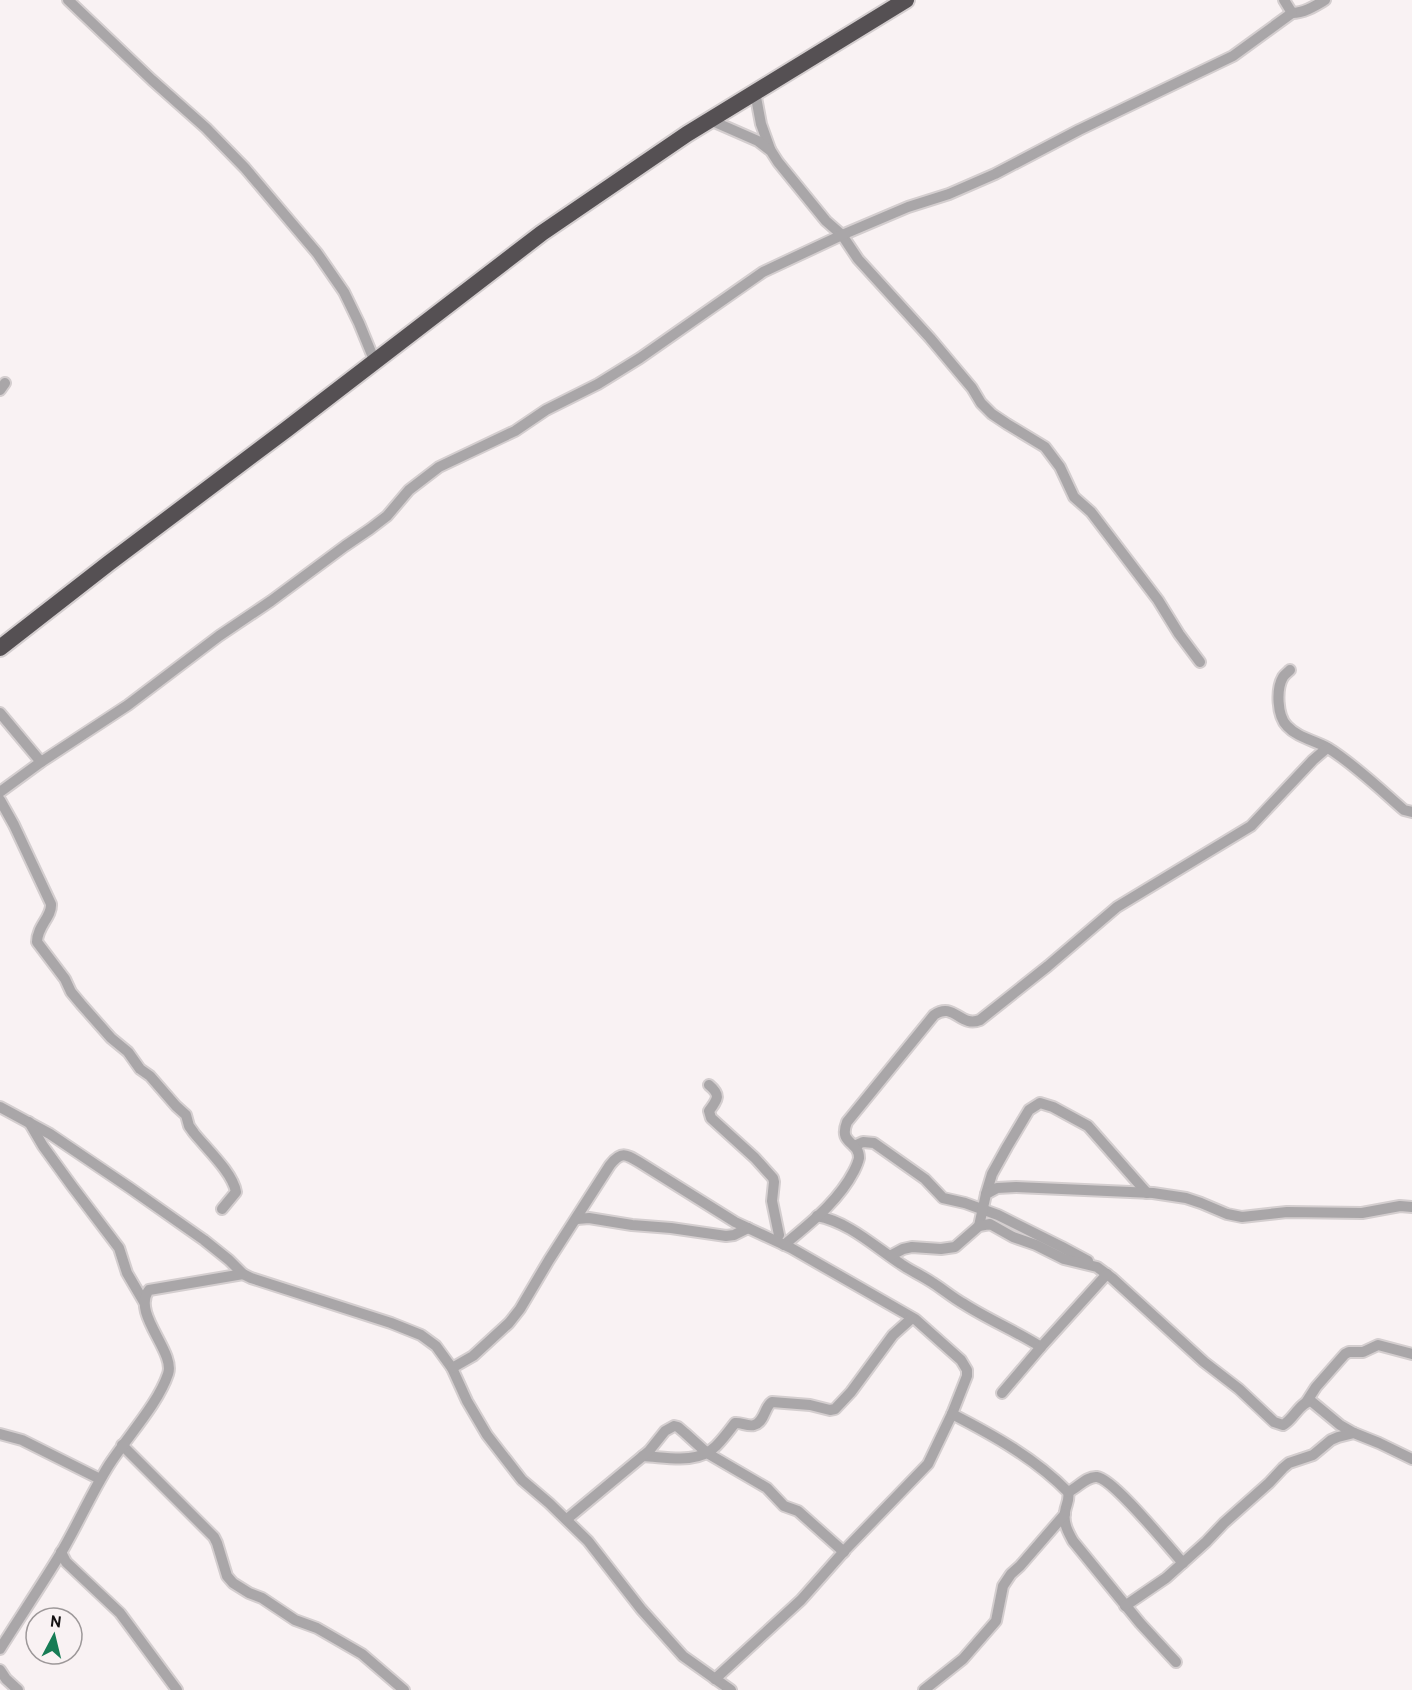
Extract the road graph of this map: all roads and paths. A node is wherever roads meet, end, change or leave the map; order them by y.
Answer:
1 (68, 0) edge
2 (906, 0) edge
3 (1284, 0) edge
4 (1325, 0) edge
5 (1292, 13) junction
6 (755, 92) junction
7 (710, 120) junction
8 (771, 151) junction
9 (842, 235) junction
10 (375, 362) junction
11 (1, 646) edge
12 (1200, 662) dead end
13 (1290, 670) dead end
14 (0, 713) edge
15 (1327, 748) junction
16 (41, 762) junction
17 (0, 792) edge
18 (0, 800) edge
19 (1412, 812) edge
20 (709, 1085) dead end
21 (0, 1107) edge
22 (28, 1122) junction
23 (854, 1146) junction
24 (1147, 1193) junction
25 (986, 1194) junction
26 (1412, 1206) edge
27 (222, 1209) dead end
28 (982, 1210) junction
29 (817, 1216) junction
30 (577, 1219) junction
31 (979, 1226) junction
32 (748, 1228) junction
33 (777, 1239) junction
34 (890, 1256) junction
35 (1093, 1265) junction
36 (243, 1274) junction
37 (1107, 1274) junction
38 (144, 1302) junction
39 (912, 1318) junction
40 (1041, 1347) junction
41 (1412, 1354) edge
42 (452, 1368) junction
43 (1002, 1393) dead end
44 (1307, 1401) junction
45 (952, 1414) junction
46 (1354, 1433) junction
47 (0, 1434) edge
48 (122, 1445) junction
49 (707, 1453) junction
50 (643, 1456) junction
51 (1412, 1458) edge
52 (100, 1479) junction
53 (1068, 1492) junction
54 (1065, 1514) junction
55 (567, 1520) junction
56 (61, 1552) junction
57 (844, 1552) junction
58 (1183, 1563) junction
59 (1125, 1606) junction
60 (0, 1649) edge
61 (1176, 1662) dead end
62 (0, 1670) edge
63 (715, 1679) junction
64 (18, 1690) edge
65 (177, 1690) edge
66 (404, 1690) edge
67 (731, 1690) edge
68 (924, 1690) edge

1 - 10 street
2 - 6 highway
3 - 5 street
4 - 5 street
5 - 9 street
6 - 7 highway
6 - 8 street
7 - 8 street
7 - 10 highway
8 - 9 street
9 - 12 street
9 - 16 street
10 - 11 highway
13 - 15 street
14 - 16 street
15 - 19 street
15 - 23 street
16 - 17 street
18 - 27 street
20 - 33 street
21 - 22 street
22 - 36 street
22 - 38 street
23 - 28 street
23 - 29 street
24 - 25 street
24 - 25 street
24 - 26 street
25 - 28 street
28 - 31 street
28 - 35 street
29 - 33 street
29 - 34 street
30 - 32 street
30 - 32 street
30 - 42 street
31 - 34 street
31 - 35 street
32 - 33 street
33 - 39 street
34 - 40 street
35 - 37 street
36 - 38 street
36 - 42 street
37 - 40 street
37 - 44 street
38 - 48 street
39 - 45 street
39 - 49 street
40 - 43 street
41 - 44 street
42 - 55 street
44 - 46 street
45 - 53 street
45 - 57 street
46 - 51 street
46 - 58 street
47 - 52 street
48 - 52 street
48 - 66 street
49 - 50 street
49 - 50 street
49 - 57 street
50 - 55 street
52 - 56 street
53 - 54 street
53 - 58 street
54 - 59 street
54 - 68 street
55 - 63 street
56 - 60 street
56 - 65 street
57 - 63 street
58 - 59 street
59 - 61 street
62 - 64 street
63 - 67 street

